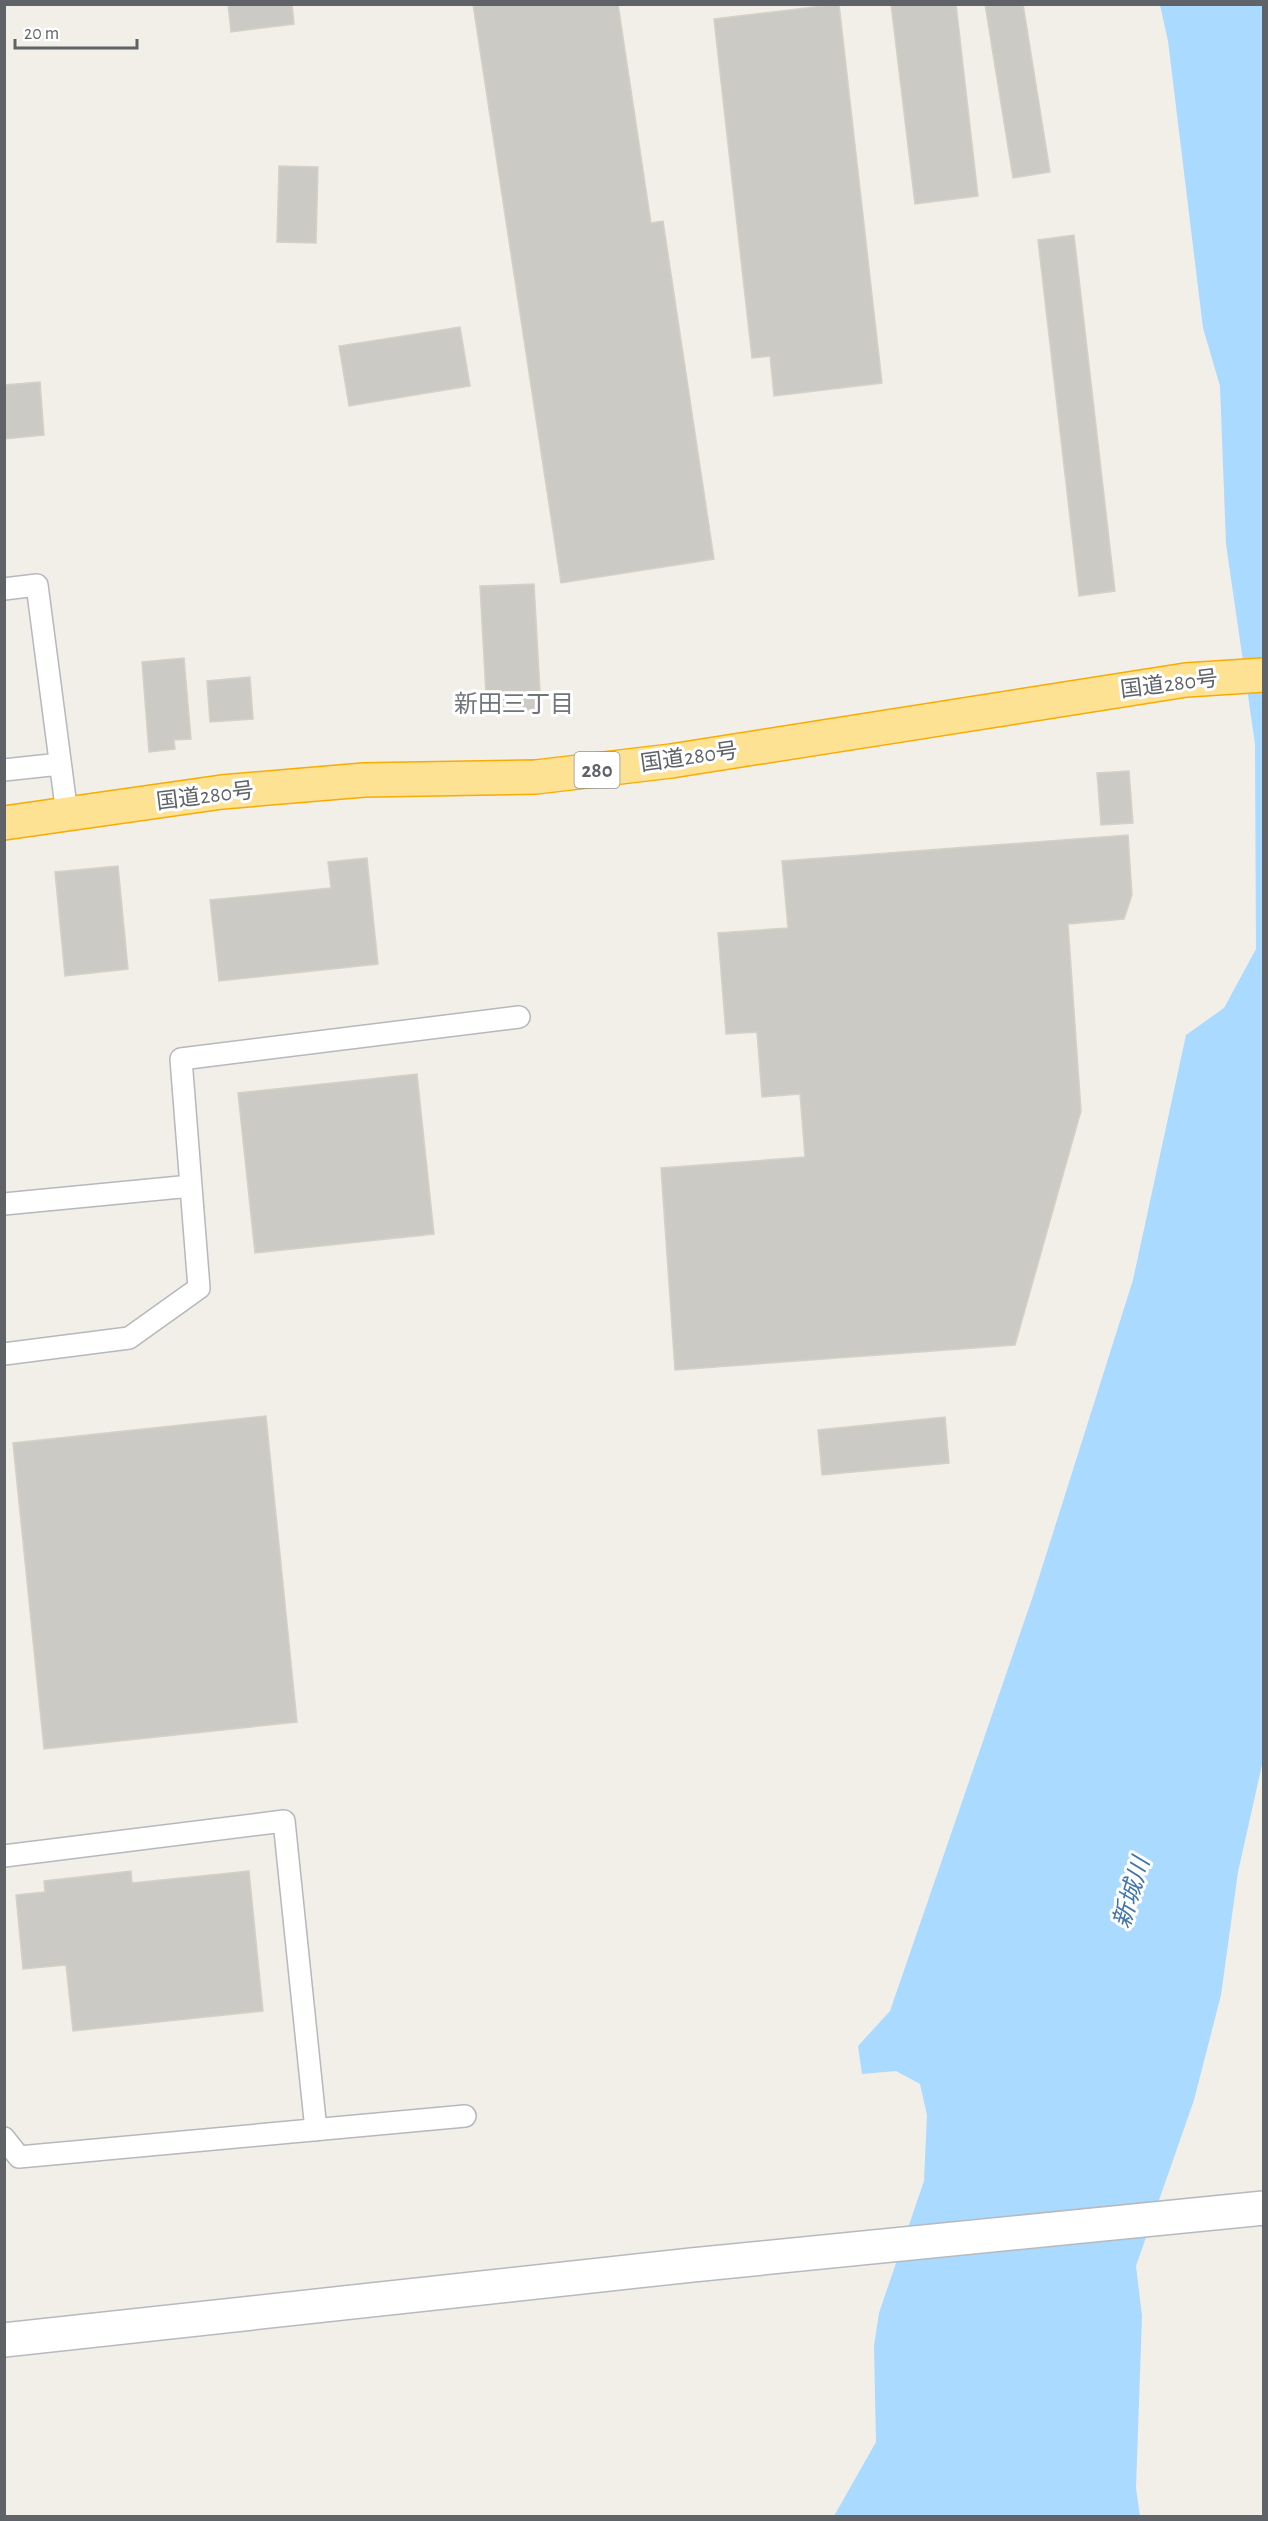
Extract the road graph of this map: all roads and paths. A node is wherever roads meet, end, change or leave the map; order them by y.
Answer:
1 (4, 589) edge
2 (1263, 675) edge
3 (60, 764) junction
4 (4, 770) edge
5 (67, 814) junction
6 (4, 823) edge
7 (519, 1017) dead end
8 (191, 1186) junction
9 (4, 1204) edge
10 (4, 1354) edge
11 (4, 1856) edge
12 (465, 2116) dead end
13 (316, 2130) junction
14 (4, 2138) edge
15 (1263, 2208) edge
16 (4, 2340) edge

1 - 3 lane
2 - 5 highway, 国道280号 / 280
3 - 4 lane
3 - 5 lane
5 - 6 highway, 国道280号 / 280
7 - 8 lane
8 - 9 lane
8 - 10 lane
11 - 13 lane
12 - 13 lane
13 - 14 lane
15 - 16 street

